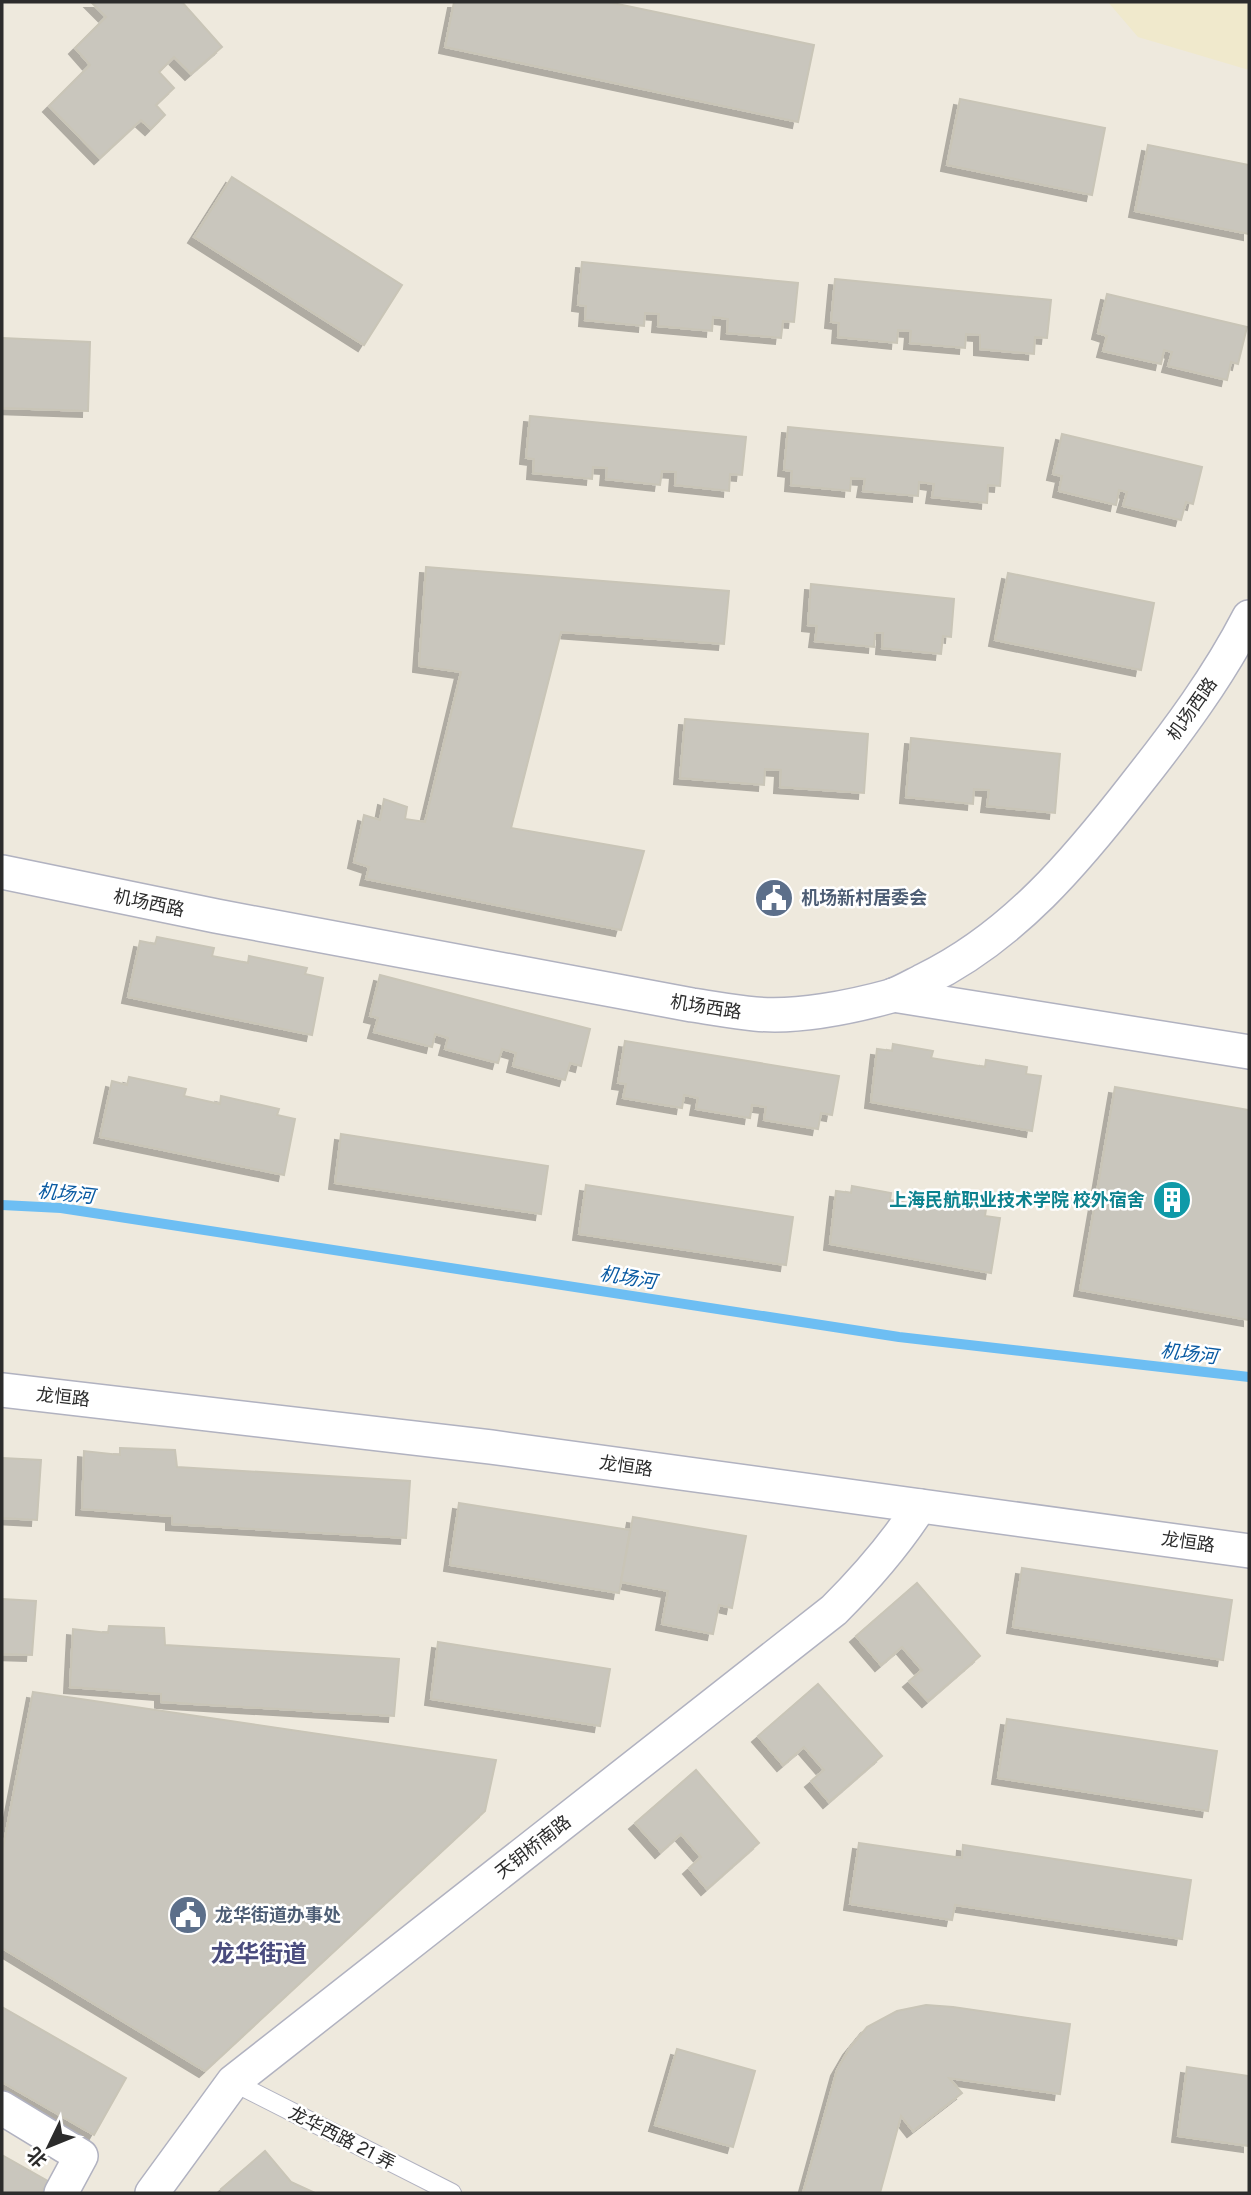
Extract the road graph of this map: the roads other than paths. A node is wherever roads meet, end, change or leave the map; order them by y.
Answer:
1 (1249, 617) edge
2 (2, 872) edge
3 (894, 995) junction
4 (1249, 1052) edge
5 (2, 1390) edge
6 (920, 1506) junction
7 (1249, 1551) edge
8 (233, 2082) junction
9 (2, 2108) edge
10 (61, 2193) edge
11 (152, 2193) edge
12 (452, 2193) edge

1 - 3 street, 机场西路
2 - 3 street, 机场西路
3 - 4 street
5 - 6 street, 龙恒路
6 - 7 street, 龙恒路
6 - 8 street, 天钥桥南路
8 - 11 street, 天钥桥南路
8 - 12 lane, 龙华西路 21 弄
9 - 10 street

